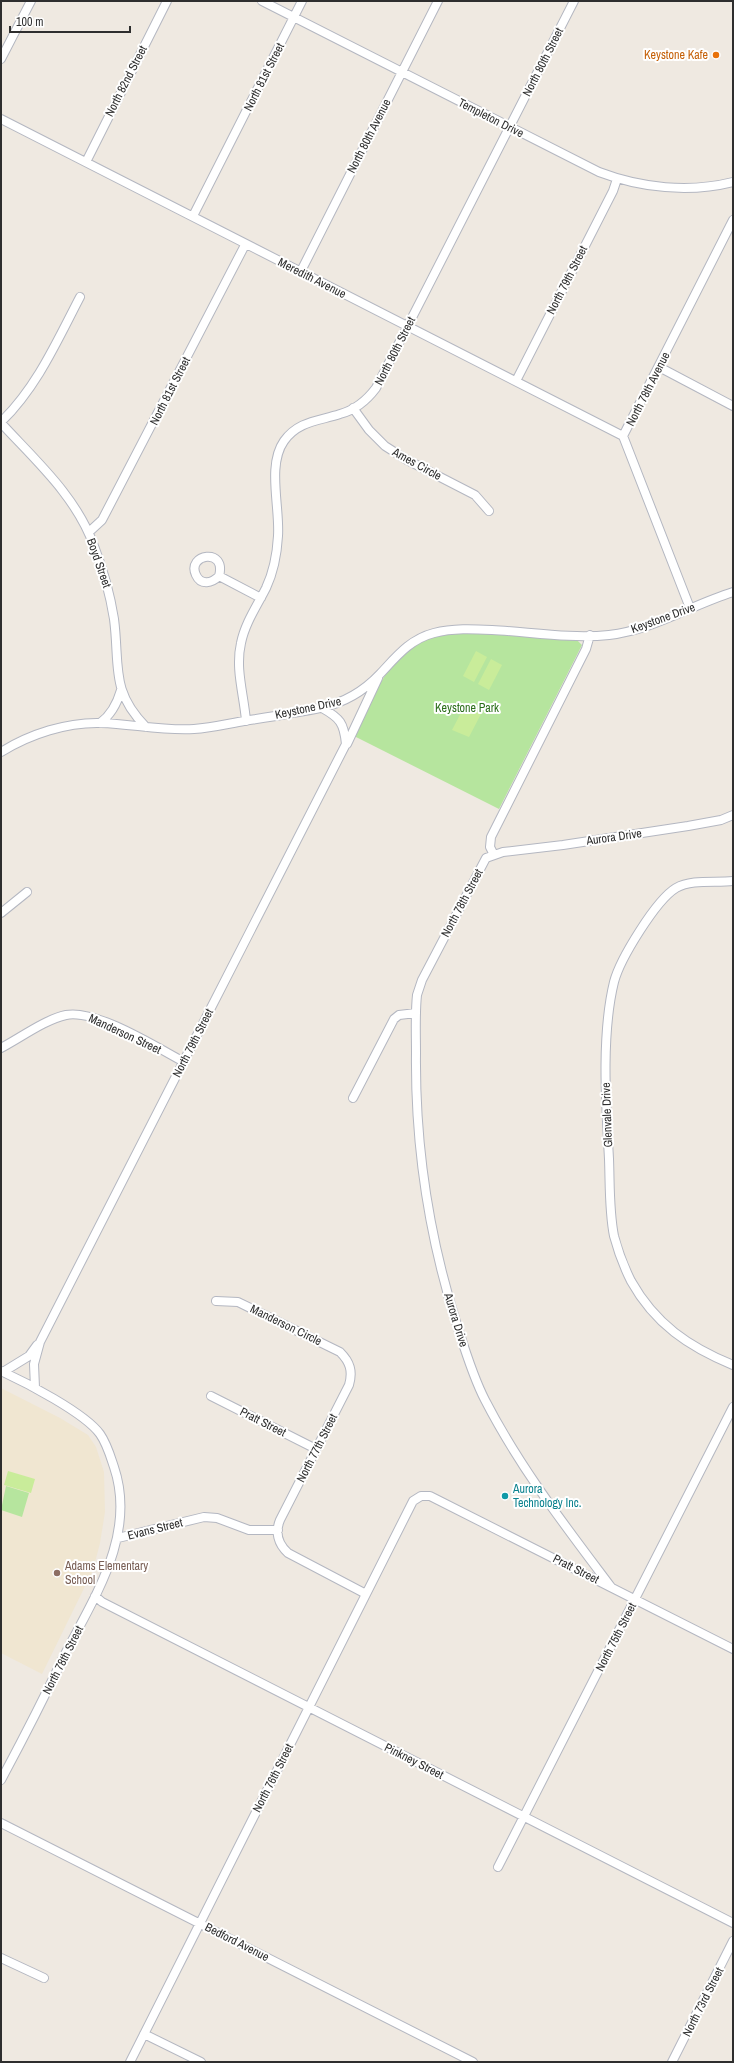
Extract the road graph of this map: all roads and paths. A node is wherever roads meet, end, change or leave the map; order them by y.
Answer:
1 (31, 1) edge
2 (167, 1) edge
3 (262, 1) edge
4 (302, 1) edge
5 (438, 1) edge
6 (574, 1) edge
7 (294, 18) junction
8 (1, 59) edge
9 (402, 72) junction
10 (1, 119) edge
11 (510, 127) junction
12 (86, 162) junction
13 (617, 179) junction
14 (733, 182) edge
15 (193, 216) junction
16 (733, 220) edge
17 (245, 245) junction
18 (301, 271) junction
19 (80, 297) dead end
20 (408, 326) junction
21 (659, 367) junction
22 (516, 381) junction
23 (733, 406) edge
24 (354, 408) junction
25 (1, 422) edge
26 (623, 436) junction
27 (489, 512) dead end
28 (89, 532) junction
29 (219, 576) dead end
30 (733, 592) edge
31 (261, 598) junction
32 (690, 608) junction
33 (590, 635) junction
34 (379, 676) junction
35 (121, 690) junction
36 (322, 708) junction
37 (246, 721) junction
38 (100, 723) junction
39 (146, 726) junction
40 (346, 744) junction
41 (1, 752) edge
42 (733, 815) edge
43 (494, 855) junction
44 (733, 881) edge
45 (27, 892) dead end
46 (1, 913) edge
47 (416, 1012) junction
48 (1, 1048) edge
49 (184, 1062) junction
50 (353, 1098) dead end
51 (216, 1301) dead end
52 (40, 1342) junction
53 (350, 1364) joint
54 (733, 1365) edge
55 (2, 1371) edge
56 (35, 1388) junction
57 (211, 1396) dead end
58 (733, 1407) edge
59 (316, 1449) junction
60 (418, 1496) joint
61 (278, 1530) junction
62 (118, 1538) junction
63 (611, 1587) junction
64 (366, 1594) junction
65 (95, 1596) junction
66 (635, 1600) junction
67 (733, 1649) edge
68 (309, 1707) junction
69 (1, 1780) edge
70 (524, 1817) junction
71 (1, 1823) edge
72 (498, 1867) dead end
73 (200, 1923) junction
74 (733, 1923) edge
75 (733, 1941) edge
76 (1, 1958) edge
77 (44, 1978) dead end
78 (144, 2034) junction
79 (130, 2062) edge
80 (201, 2062) edge
81 (473, 2062) edge
82 (672, 2062) edge

1 - 8 street
2 - 12 street, North 82nd Street
3 - 7 street, Templeton Drive
4 - 7 street, North 81st Street
5 - 9 street, North 80th Avenue
6 - 11 street, North 80th Street
7 - 9 street, Templeton Drive
7 - 15 street, North 81st Street
9 - 11 street, Templeton Drive
9 - 18 street, North 80th Avenue
10 - 12 street, Meredith Avenue
11 - 13 street, Templeton Drive
11 - 20 street, North 80th Street
12 - 15 street, Meredith Avenue
13 - 14 street, Templeton Drive
13 - 22 street, North 79th Street
15 - 17 street, Meredith Avenue
16 - 21 street, North 78th Avenue
17 - 18 street, Meredith Avenue
17 - 28 street, North 81st Street
18 - 20 street, Meredith Avenue
19 - 25 street
20 - 22 street, Meredith Avenue
20 - 24 street, North 80th Street
21 - 23 street
21 - 26 street, North 78th Avenue
22 - 26 street, Meredith Avenue
24 - 27 street, Ames Circle
24 - 31 street, North 80th Street
25 - 28 street, Boyd Street
26 - 32 street, North 78th Avenue
28 - 35 street, Boyd Street
29 - 31 street
30 - 32 street, Keystone Drive
31 - 37 street, North 80th Street
32 - 33 street, Keystone Drive
33 - 34 street, Keystone Drive
33 - 43 street
34 - 36 street, Keystone Drive
34 - 40 street, North 79th Street
35 - 38 street
35 - 39 street, Boyd Street
36 - 37 street, Keystone Drive
36 - 40 street
37 - 39 street, Keystone Drive
38 - 39 street, Keystone Drive
38 - 41 street, Keystone Drive
40 - 49 street, North 79th Street
42 - 43 street, Aurora Drive
43 - 47 street, North 78th Street
44 - 54 street, Glenvale Drive
45 - 46 street
47 - 50 street
47 - 63 street, Aurora Drive
48 - 49 street, Manderson Street
49 - 52 street, North 79th Street
51 - 53 street, Manderson Circle
52 - 55 street, North 79th Street
52 - 56 street, North 79th Street
53 - 59 street, North 77th Street
55 - 56 street, Evans Street
56 - 62 street, Evans Street
57 - 59 street, Pratt Street
58 - 66 street, North 75th Street
59 - 61 street, North 77th Street
60 - 63 street, Pratt Street
60 - 64 street, North 76th Street
61 - 62 street, Evans Street
61 - 64 street
62 - 65 street, North 78th Street
63 - 66 street, Pratt Street
64 - 68 street, North 76th Street
65 - 68 street, Pinkney Street
65 - 69 street, North 78th Street
66 - 67 street, Pratt Street
66 - 70 street, North 75th Street
68 - 70 street, Pinkney Street
68 - 73 street, North 76th Street
70 - 72 street, North 75th Street
70 - 74 street, Pinkney Street
71 - 73 street, Bedford Avenue
73 - 78 street, North 76th Street
73 - 81 street, Bedford Avenue
75 - 82 street, North 73rd Street
76 - 77 street
78 - 79 street, North 76th Street
78 - 80 street

